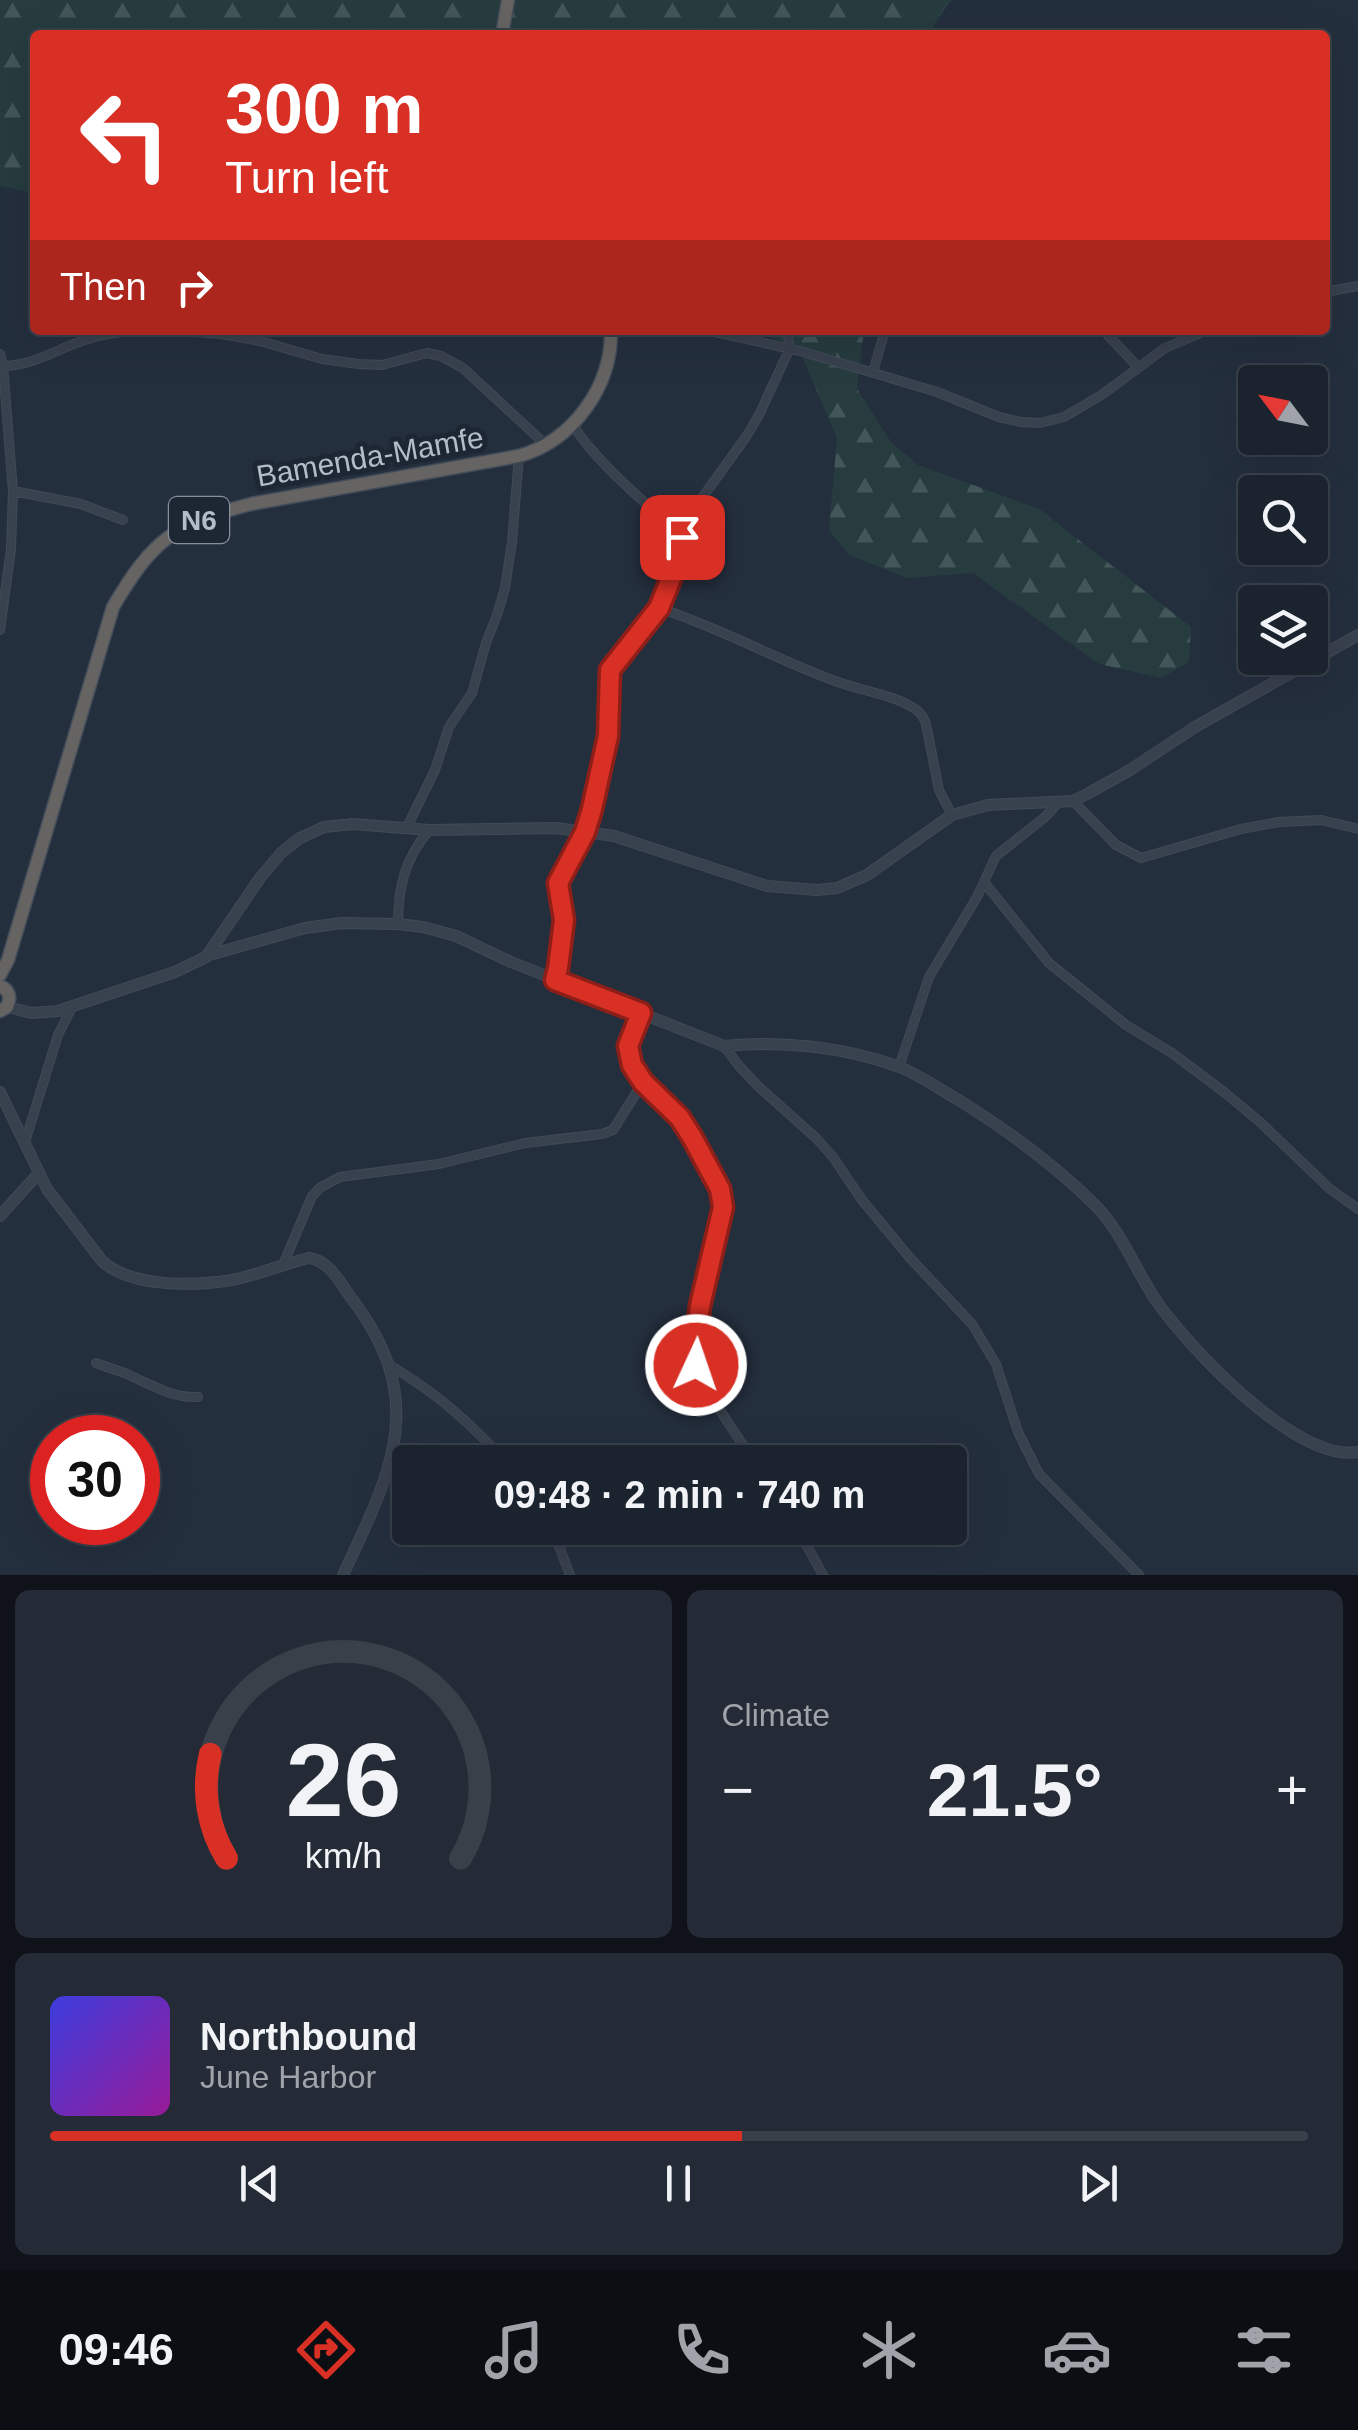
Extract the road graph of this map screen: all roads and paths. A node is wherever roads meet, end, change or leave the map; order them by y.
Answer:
1 (508, 0) edge
2 (503, 30) edge
3 (1358, 286) edge
4 (1330, 291) edge
5 (104, 335) edge
6 (227, 335) edge
7 (611, 335) edge
8 (729, 335) edge
9 (789, 335) edge
10 (884, 335) edge
11 (1108, 335) edge
12 (1196, 335) edge
13 (790, 348) junction
14 (0, 354) edge
15 (3, 366) junction
16 (1138, 368) junction
17 (874, 372) junction
18 (572, 424) junction
19 (546, 445) junction
20 (520, 456) junction
21 (0, 472) edge
22 (13, 479) junction
23 (13, 492) junction
24 (123, 520) dead end
25 (682, 537) junction
26 (0, 550) edge
27 (11, 550) junction
28 (659, 608) junction
29 (0, 630) edge
30 (1358, 635) edge
31 (1073, 801) junction
32 (1059, 802) junction
33 (952, 815) junction
34 (408, 828) junction
35 (1358, 829) edge
36 (429, 830) junction
37 (585, 832) junction
38 (984, 882) junction
39 (398, 924) junction
40 (206, 956) junction
41 (8, 960) junction
42 (0, 975) edge
43 (555, 980) junction
44 (4, 989) edge
45 (72, 1007) junction
46 (3, 1009) edge
47 (641, 1013) junction
48 (724, 1046) junction
49 (899, 1067) junction
50 (643, 1082) junction
51 (0, 1092) edge
52 (25, 1142) junction
53 (38, 1174) junction
54 (1358, 1209) edge
55 (0, 1216) edge
56 (283, 1266) junction
57 (96, 1364) dead end
58 (390, 1366) junction
59 (198, 1398) dead end
60 (490, 1445) edge
61 (743, 1445) edge
62 (1358, 1452) edge
63 (559, 1545) edge
64 (806, 1545) edge
65 (821, 1571) edge
66 (344, 1575) edge
67 (570, 1575) edge
68 (812, 1575) edge
69 (1140, 1575) edge

1 - 2 highway
3 - 4 street
5 - 15 street
6 - 19 street
7 - 18 highway, Bamenda-Mamfe / N6
8 - 13 street
9 - 13 street
10 - 17 street
11 - 16 street
12 - 16 street
13 - 17 street
13 - 25 street
14 - 15 street
15 - 22 street
16 - 17 street
18 - 19 highway, Bamenda-Mamfe / N6
18 - 25 street
19 - 20 highway, Bamenda-Mamfe / N6
20 - 34 street
20 - 41 highway, Bamenda-Mamfe / N6
21 - 22 street
22 - 23 street
23 - 24 street
23 - 27 street
25 - 28 street
26 - 27 street
27 - 29 street
28 - 33 street
28 - 37 street
30 - 31 street
31 - 32 street
31 - 35 street
32 - 33 street
32 - 38 street
33 - 37 street
34 - 36 street
34 - 40 street
36 - 37 street
36 - 39 street
37 - 43 street
38 - 49 street
38 - 54 street
39 - 40 street
39 - 43 street
40 - 45 street
41 - 42 highway, Bamenda-Mamfe / N6
41 - 44 highway, Bamenda-Mamfe / N6
43 - 47 street
44 - 46 highway, Bamenda-Mamfe / N6
45 - 46 street
45 - 52 street
47 - 48 street
47 - 50 street
48 - 49 street
48 - 69 street
49 - 62 street
50 - 56 street
50 - 61 street
51 - 52 street
52 - 53 street
53 - 55 street
53 - 56 street
56 - 58 street
57 - 59 street
58 - 60 street
58 - 66 street
63 - 67 street
64 - 65 street
65 - 68 street

